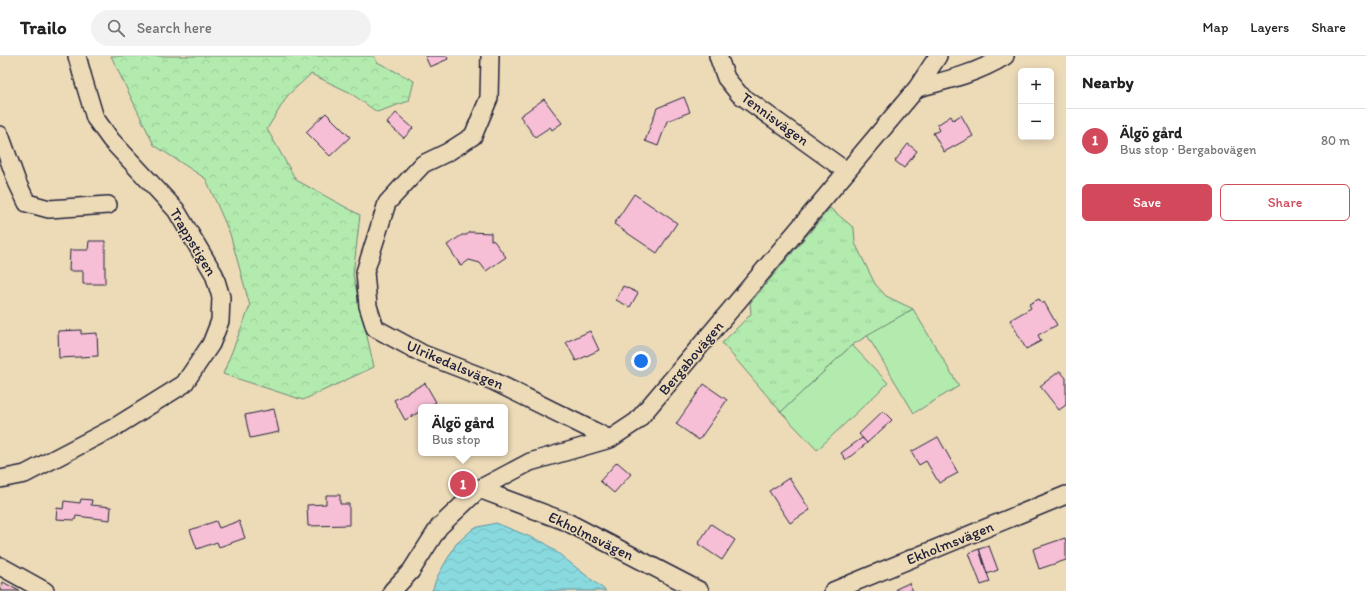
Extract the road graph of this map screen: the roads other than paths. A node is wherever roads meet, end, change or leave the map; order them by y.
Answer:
1 (77, 56) edge
2 (490, 56) edge
3 (718, 56) edge
4 (938, 56) edge
5 (1005, 56) edge
6 (917, 88) junction
7 (0, 135) edge
8 (846, 171) junction
9 (108, 205) dead end
10 (610, 439) junction
11 (0, 479) edge
12 (479, 489) junction
13 (1066, 495) edge
14 (0, 566) edge
15 (45, 591) edge
16 (392, 591) edge
17 (700, 591) edge
18 (833, 591) edge

1 - 11 street, Trappstigen
2 - 10 street, Ulrikedalsvägen
3 - 8 street, Tennisvägen
4 - 6 street, Bergabovägen
5 - 6 street
6 - 8 street, Bergabovägen
7 - 9 street
8 - 10 street, Bergabovägen
10 - 12 street, Bergabovägen
12 - 16 street, Bergabovägen
12 - 17 street, Ekholmsvägen
13 - 18 street, Ekholmsvägen
14 - 15 street

